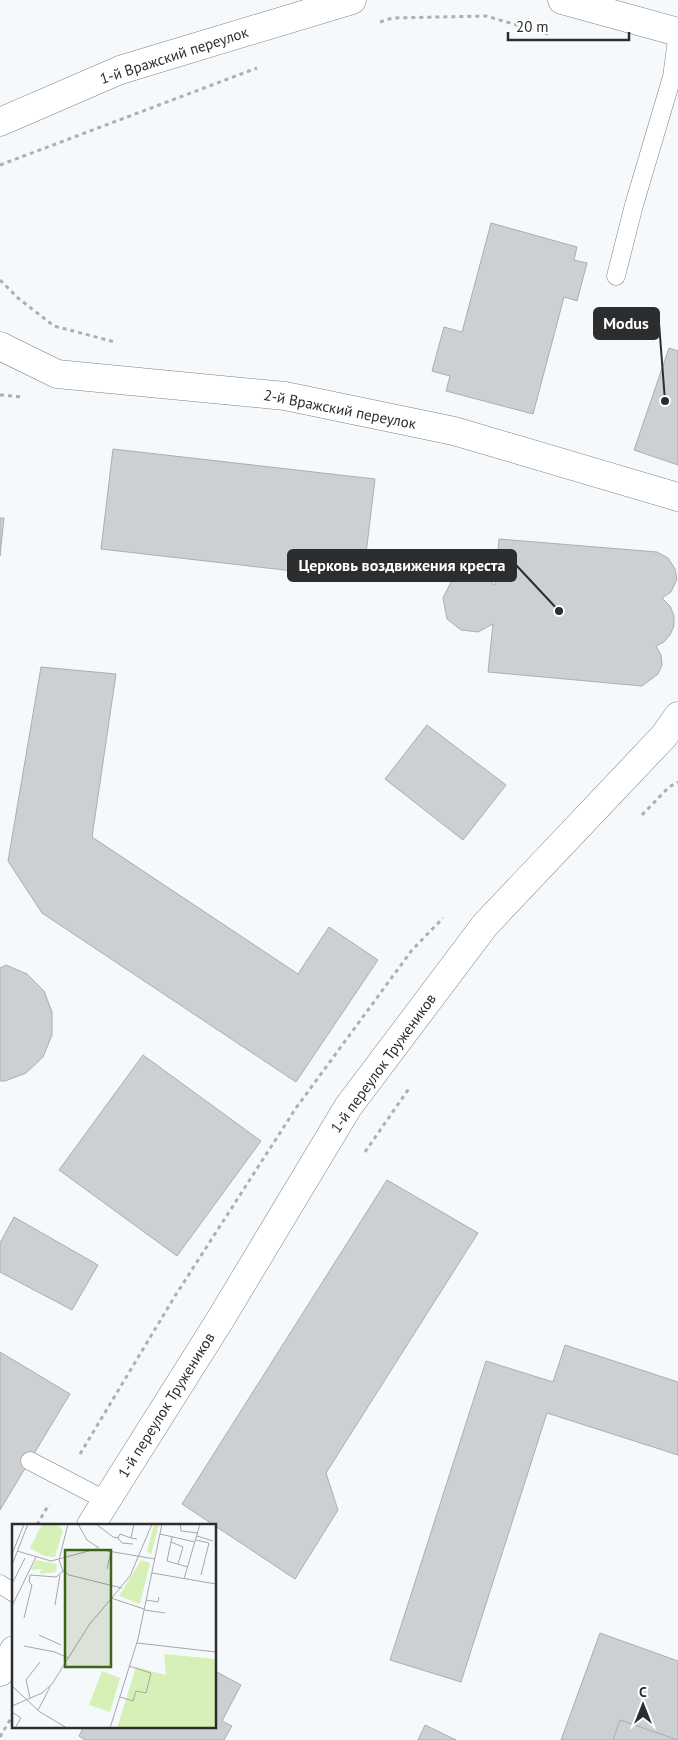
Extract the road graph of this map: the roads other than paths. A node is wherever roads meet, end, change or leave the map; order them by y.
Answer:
1 (352, 0) edge
2 (562, 0) edge
3 (678, 32) edge
4 (0, 122) edge
5 (616, 276) dead end
6 (0, 346) edge
7 (678, 497) edge
8 (678, 716) edge
9 (30, 1461) dead end
10 (105, 1500) junction
11 (91, 1524) edge
12 (0, 1584) edge
13 (12, 1592) edge
14 (12, 1653) edge
15 (0, 1672) edge

1 - 4 street, 1-й Вражский переулок
2 - 3 street
3 - 5 lane
6 - 7 street, 2-й Вражский переулок
8 - 10 street, 1-й переулок Тружеников
9 - 10 lane
10 - 11 street, 1-й переулок Тружеников
12 - 13 lane
14 - 15 street

